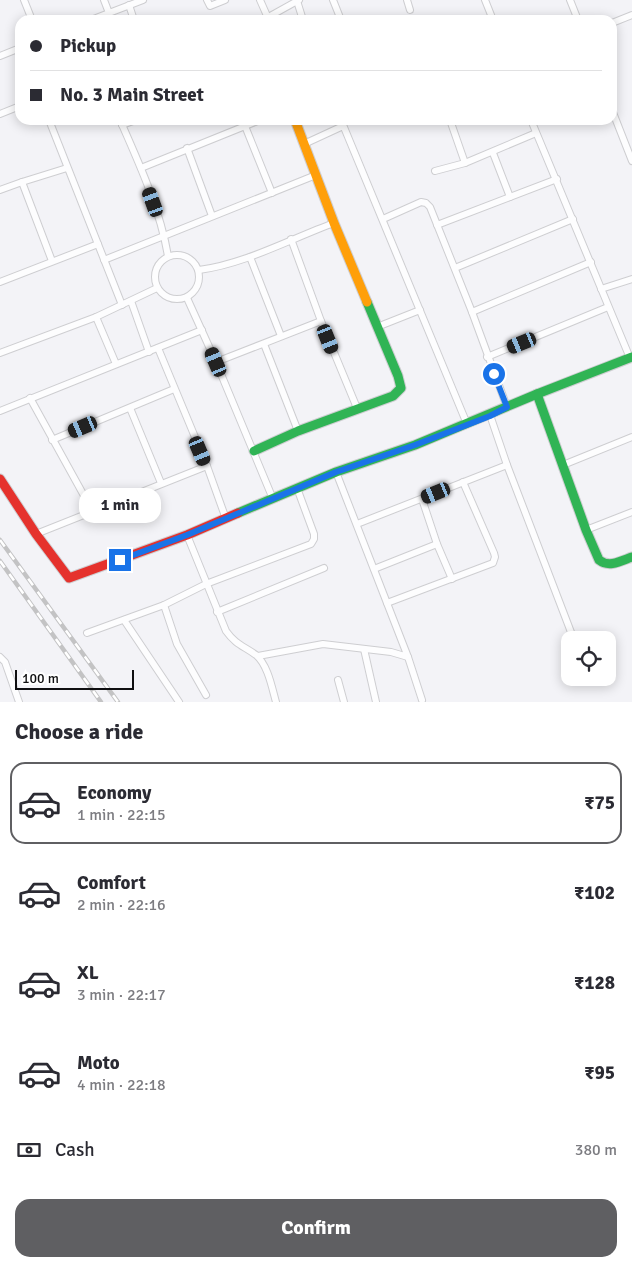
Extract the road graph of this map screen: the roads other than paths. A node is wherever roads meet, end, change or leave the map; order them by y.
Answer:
1 (24, 0) edge
2 (104, 0) edge
3 (143, 0) edge
4 (207, 0) edge
5 (225, 0) edge
6 (260, 0) edge
7 (332, 0) edge
8 (407, 0) edge
9 (570, 0) edge
10 (298, 1) edge
11 (487, 1) edge
12 (128, 6) junction
13 (410, 10) dead end
14 (109, 13) junction
15 (30, 15) edge
16 (104, 15) edge
17 (132, 15) edge
18 (264, 15) edge
19 (272, 15) edge
20 (302, 15) edge
21 (339, 15) edge
22 (491, 15) edge
23 (576, 15) edge
24 (632, 15) edge
25 (617, 21) edge
26 (15, 50) edge
27 (0, 56) edge
28 (15, 108) edge
29 (0, 114) edge
30 (617, 123) edge
31 (51, 125) edge
32 (122, 125) edge
33 (296, 125) edge
34 (338, 125) edge
35 (343, 125) edge
36 (452, 125) edge
37 (533, 125) edge
38 (245, 126) joint
39 (536, 133) junction
40 (304, 144) junction
41 (187, 148) junction
42 (493, 152) junction
43 (632, 162) edge
44 (465, 164) junction
45 (67, 168) junction
46 (140, 168) junction
47 (435, 171) dead end
48 (316, 175) junction
49 (556, 178) junction
50 (22, 182) junction
51 (0, 190) edge
52 (272, 193) junction
53 (510, 197) junction
54 (212, 216) junction
55 (383, 218) junction
56 (573, 219) junction
57 (334, 223) junction
58 (437, 224) junction
59 (165, 236) junction
60 (291, 239) junction
61 (98, 244) junction
62 (168, 256) junction
63 (250, 256) junction
64 (104, 260) junction
65 (52, 261) junction
66 (591, 262) junction
67 (455, 268) junction
68 (199, 270) junction
69 (632, 278) edge
70 (1, 280) edge
71 (157, 288) junction
72 (601, 289) junction
73 (186, 298) junction
74 (131, 301) junction
75 (122, 305) junction
76 (608, 307) junction
77 (420, 310) junction
78 (472, 312) junction
79 (96, 317) junction
80 (321, 321) junction
81 (377, 327) junction
82 (202, 330) junction
83 (281, 336) junction
84 (264, 344) junction
85 (158, 348) junction
86 (149, 352) junction
87 (0, 354) edge
88 (488, 357) junction
89 (631, 358) edge
90 (216, 362) junction
91 (116, 364) junction
92 (174, 390) junction
93 (537, 394) junction
94 (30, 398) junction
95 (507, 407) junction
96 (130, 408) junction
97 (357, 408) junction
98 (0, 410) edge
99 (490, 416) junction
100 (467, 424) junction
101 (298, 431) junction
102 (632, 437) edge
103 (52, 440) junction
104 (254, 451) junction
105 (507, 465) junction
106 (563, 465) junction
107 (207, 466) junction
108 (336, 472) junction
109 (0, 479) edge
110 (463, 482) junction
111 (161, 483) junction
112 (297, 488) junction
113 (273, 499) junction
114 (422, 499) junction
115 (93, 512) junction
116 (632, 512) edge
117 (226, 519) junction
118 (357, 524) junction
119 (586, 530) junction
120 (36, 534) junction
121 (187, 535) junction
122 (437, 544) junction
123 (632, 557) edge
124 (324, 568) dead end
125 (374, 569) junction
126 (452, 579) junction
127 (206, 584) junction
128 (387, 603) junction
129 (164, 605) junction
130 (217, 612) junction
131 (124, 620) junction
132 (571, 631) edge
133 (87, 633) dead end
134 (364, 649) junction
135 (258, 656) junction
136 (0, 657) edge
137 (408, 657) junction
138 (338, 680) dead end
139 (206, 695) dead end
140 (422, 700) dead end
141 (19, 702) edge
142 (179, 702) edge
143 (276, 702) edge
144 (344, 702) edge
145 (376, 702) edge

1 - 15 street
2 - 14 street
3 - 12 street
4 - 5 street
6 - 18 street
7 - 21 street
8 - 13 street
9 - 23 street
10 - 19 street
10 - 20 street
11 - 22 street
12 - 14 street
12 - 17 street
14 - 16 street
24 - 25 street
26 - 27 street
28 - 29 street
30 - 43 street
31 - 45 street
32 - 46 street
33 - 40 street
34 - 40 street
35 - 55 street
36 - 44 street
37 - 39 street
38 - 41 street
38 - 52 street
39 - 42 street
39 - 49 street
40 - 48 street
41 - 46 street
41 - 54 street
42 - 44 street
42 - 53 street
44 - 47 street
45 - 50 street
45 - 61 street
46 - 59 street
48 - 52 street
48 - 57 street
49 - 53 street
49 - 56 street
50 - 51 street
50 - 65 street
52 - 54 street
53 - 58 street
54 - 59 street
55 - 58 street
55 - 77 street
56 - 66 street
56 - 67 street
57 - 60 street
57 - 81 street
58 - 67 street
59 - 62 street
59 - 64 street
60 - 63 street
60 - 80 street
61 - 64 street
61 - 65 street
62 - 68 street
62 - 71 street
63 - 68 street
63 - 83 street
64 - 75 street
65 - 70 street
66 - 72 street
66 - 78 street
67 - 78 street
68 - 73 street
69 - 72 street
71 - 73 street
71 - 74 street
72 - 76 street
73 - 82 street
74 - 75 street
74 - 86 street
75 - 79 street
76 - 88 street
76 - 89 street
77 - 81 street
77 - 100 street
78 - 88 street
79 - 87 street
79 - 91 street
80 - 83 street
80 - 97 street
81 - 97 street
82 - 85 street
82 - 90 street
83 - 84 street
84 - 90 street
84 - 101 street
85 - 86 street
85 - 92 street
86 - 91 street
88 - 95 street
89 - 93 street
90 - 104 street
91 - 94 street
92 - 96 street
92 - 107 street
93 - 95 street
93 - 106 street
94 - 98 street
94 - 103 street
95 - 99 street
96 - 103 street
96 - 111 street
97 - 101 street
99 - 100 street
99 - 105 street
100 - 108 street
101 - 104 street
102 - 106 street
103 - 115 street
104 - 113 street
105 - 110 street
105 - 132 street
106 - 119 street
107 - 111 street
107 - 117 street
108 - 112 street
108 - 118 street
109 - 120 street
110 - 114 street
110 - 126 street
111 - 115 street
112 - 113 street
112 - 127 street
113 - 117 street
114 - 118 street
114 - 122 street
115 - 120 street
116 - 119 street
117 - 121 street
118 - 125 street
119 - 123 street
120 - 121 street
121 - 127 street
122 - 125 street
122 - 126 street
124 - 130 street
125 - 128 street
126 - 128 street
127 - 129 street
127 - 130 street
128 - 137 street
129 - 131 street
129 - 139 street
130 - 135 street
131 - 133 street
131 - 142 street
134 - 135 street
134 - 137 street
134 - 145 street
135 - 143 street
136 - 141 street
137 - 140 street
138 - 144 street

